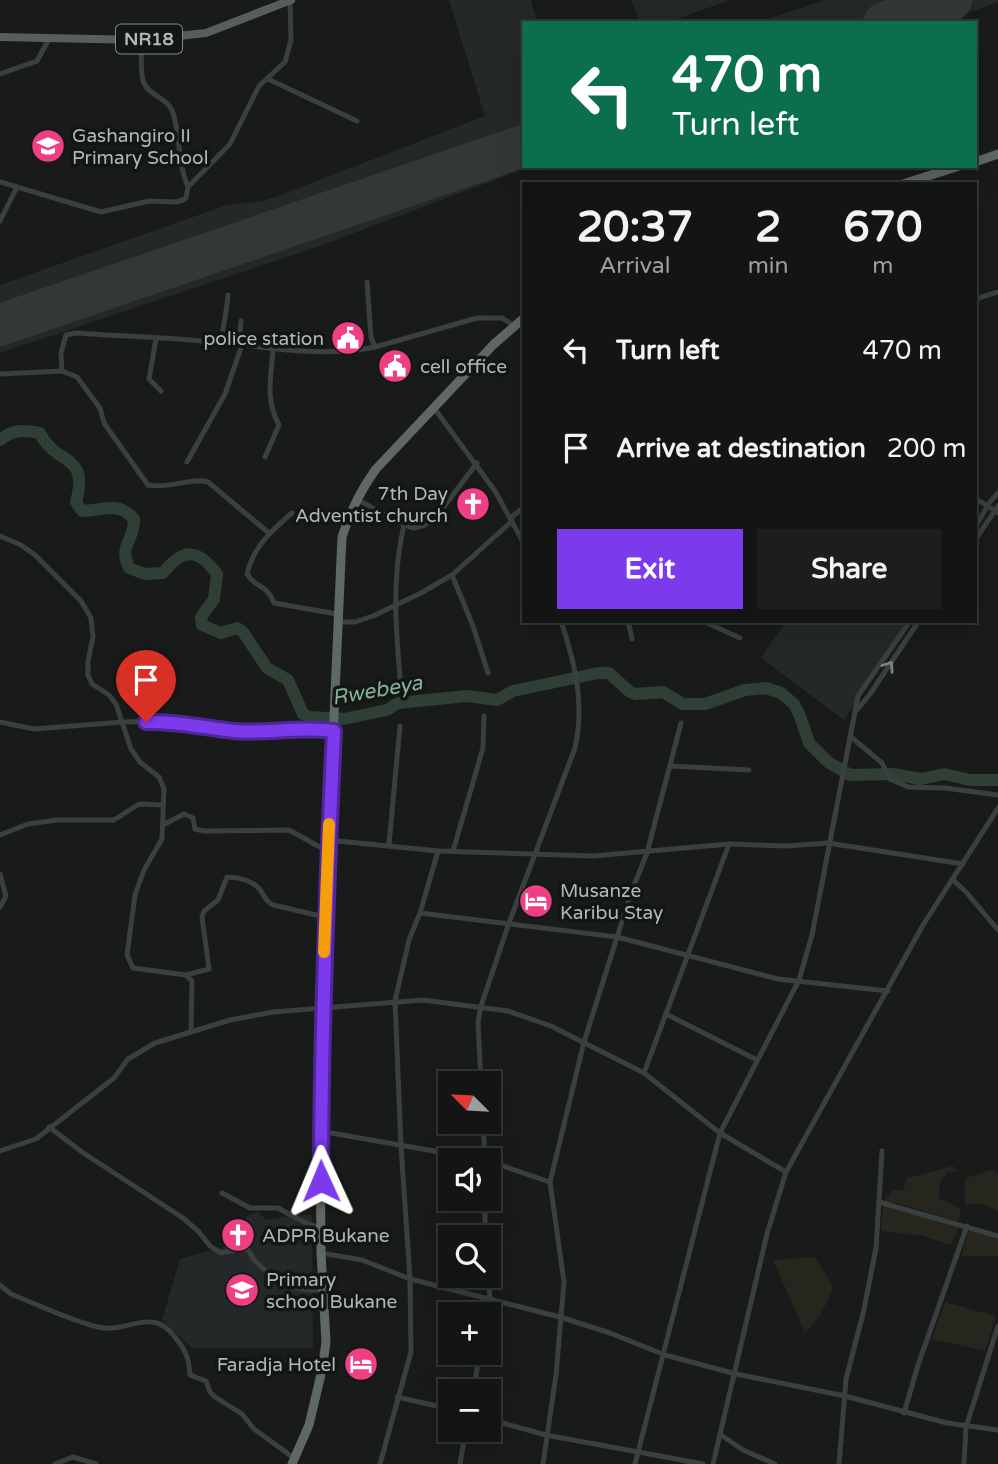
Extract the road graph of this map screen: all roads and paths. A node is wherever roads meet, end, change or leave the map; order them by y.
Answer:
1 (291, 0) edge
2 (0, 37) edge
3 (50, 37) junction
4 (142, 40) junction
5 (0, 74) edge
6 (268, 79) junction
7 (357, 121) dead end
8 (998, 155) edge
9 (977, 161) edge
10 (953, 168) edge
11 (0, 181) edge
12 (909, 182) edge
13 (17, 187) junction
14 (188, 187) junction
15 (0, 221) edge
16 (367, 282) dead end
17 (998, 292) edge
18 (228, 295) dead end
19 (977, 298) edge
20 (522, 320) edge
21 (241, 321) dead end
22 (515, 326) junction
23 (156, 339) junction
24 (222, 343) junction
25 (241, 345) junction
26 (375, 347) junction
27 (273, 350) junction
28 (62, 371) junction
29 (0, 374) edge
30 (162, 391) dead end
31 (434, 408) junction
32 (265, 457) dead end
33 (187, 462) dead end
34 (477, 463) junction
35 (998, 493) edge
36 (356, 499) junction
37 (977, 500) edge
38 (987, 507) junction
39 (522, 509) edge
40 (997, 510) edge
41 (292, 513) dead end
42 (511, 519) junction
43 (977, 524) edge
44 (404, 525) junction
45 (269, 533) junction
46 (0, 536) edge
47 (977, 537) edge
48 (522, 540) edge
49 (452, 575) junction
50 (395, 605) junction
51 (337, 618) junction
52 (562, 623) edge
53 (628, 623) edge
54 (707, 623) edge
55 (909, 623) edge
56 (918, 623) edge
57 (740, 638) dead end
58 (632, 639) dead end
59 (488, 673) dead end
60 (401, 688) dead end
61 (857, 710) junction
62 (484, 716) dead end
63 (0, 722) edge
64 (123, 722) junction
65 (681, 723) dead end
66 (400, 726) dead end
67 (334, 728) junction
68 (850, 736) junction
69 (670, 766) junction
70 (749, 770) dead end
71 (998, 795) edge
72 (163, 805) junction
73 (997, 811) edge
74 (163, 825) junction
75 (0, 835) edge
76 (328, 840) junction
77 (828, 843) junction
78 (389, 844) junction
79 (729, 844) junction
80 (438, 850) junction
81 (327, 851) junction
82 (453, 851) junction
83 (647, 853) junction
84 (535, 855) junction
85 (962, 863) junction
86 (0, 874) edge
87 (951, 879) junction
88 (0, 907) edge
89 (420, 913) junction
90 (325, 917) junction
91 (509, 923) junction
92 (997, 928) edge
93 (617, 937) junction
94 (689, 955) junction
95 (186, 975) junction
96 (799, 980) junction
97 (888, 991) junction
98 (395, 1001) junction
99 (481, 1006) junction
100 (323, 1008) junction
101 (666, 1014) junction
102 (191, 1031) junction
103 (584, 1042) junction
104 (757, 1060) junction
105 (480, 1071) edge
106 (644, 1073) junction
107 (49, 1127) junction
108 (320, 1131) junction
109 (720, 1133) junction
110 (484, 1134) edge
111 (401, 1146) junction
112 (0, 1151) edge
113 (882, 1151) dead end
114 (501, 1165) edge
115 (786, 1172) junction
116 (550, 1182) junction
117 (222, 1193) dead end
118 (879, 1202) junction
119 (967, 1226) junction
120 (321, 1228) junction
121 (998, 1236) edge
122 (321, 1253) junction
123 (410, 1279) junction
124 (0, 1285) edge
125 (489, 1288) edge
126 (323, 1290) junction
127 (490, 1298) junction
128 (489, 1302) edge
129 (560, 1317) junction
130 (998, 1326) edge
131 (664, 1355) junction
132 (736, 1374) junction
133 (845, 1396) junction
134 (397, 1397) junction
135 (438, 1406) edge
136 (904, 1413) junction
137 (501, 1423) edge
138 (966, 1427) junction
139 (998, 1430) edge
140 (546, 1435) junction
141 (720, 1435) junction
142 (464, 1442) edge
143 (637, 1452) junction
144 (293, 1461) edge
145 (55, 1464) edge
146 (96, 1464) edge
147 (380, 1464) edge
148 (460, 1464) edge
149 (543, 1464) edge
150 (635, 1464) edge
151 (703, 1464) edge
152 (713, 1464) edge
153 (775, 1464) edge
154 (839, 1464) edge
155 (964, 1464) edge

1 - 4 main road, NR18
1 - 6 street
2 - 3 main road, NR18
3 - 4 main road, NR18
3 - 5 street
4 - 14 street
6 - 7 street
6 - 14 street
8 - 9 highway
10 - 12 highway
11 - 13 street
13 - 14 street
13 - 15 street
16 - 26 street
17 - 19 street
18 - 24 street
20 - 22 highway
21 - 25 street
22 - 26 street
22 - 31 highway
23 - 24 street
23 - 28 street
23 - 30 street
24 - 25 street
25 - 27 street
25 - 33 street
26 - 27 street
27 - 32 street
28 - 29 street
28 - 45 street
31 - 34 street
31 - 36 highway
34 - 42 street
34 - 44 street
35 - 38 street
36 - 44 street
36 - 51 highway
37 - 38 street
38 - 40 street
38 - 43 street
39 - 42 street
40 - 47 street
41 - 45 street
42 - 48 street
42 - 49 street
44 - 50 street
45 - 51 street
46 - 64 street
49 - 50 street
49 - 59 street
50 - 51 street
50 - 60 street
51 - 67 highway
52 - 84 street
53 - 58 street
54 - 57 street
55 - 61 street
61 -> 56 street
61 - 68 street
62 - 82 street
63 - 64 street
64 - 67 street
64 - 72 street
65 - 69 street
66 - 78 street
67 - 76 highway
68 - 71 street
68 - 77 street
69 - 70 street
69 - 83 street
72 - 74 street
72 - 75 street
73 - 85 street
74 - 81 street
74 - 95 street
76 - 78 street
76 - 81 highway
77 - 79 street
77 - 85 street
77 - 96 street
78 - 80 street
79 - 83 street
79 - 94 street
80 - 82 street
80 - 89 street
81 - 90 highway
82 - 84 street
83 - 84 street
83 - 93 street
84 - 91 street
85 - 87 street
86 - 88 street
87 - 92 street
87 - 97 street
89 - 91 street
89 - 98 street
90 - 95 street
90 - 100 highway
91 - 93 street
91 - 99 street
93 - 94 street
93 - 103 street
94 - 96 street
94 - 101 street
95 - 102 street
96 - 97 street
96 - 104 street
97 - 115 street
98 - 99 street
98 - 100 street
98 - 111 street
99 - 103 street
99 - 105 street
100 - 102 street
100 - 108 highway
101 - 104 street
101 - 106 street
102 - 107 street
103 - 106 street
103 - 116 street
104 - 109 street
106 - 109 street
107 - 112 street
107 - 126 street
108 - 111 street
108 - 120 highway
109 - 115 street
109 - 131 street
110 - 111 street
111 - 123 street
113 - 118 street
114 - 116 street
115 - 132 street
116 - 129 street
117 - 120 street
118 - 119 street
118 - 133 street
119 - 121 street
119 - 136 street
120 - 122 highway
122 - 123 street
122 - 126 highway
123 - 127 street
123 - 134 street
124 - 144 street
125 - 127 street
126 - 144 highway
127 - 128 street
127 - 129 street
129 - 131 street
129 - 140 street
130 - 138 street
131 - 132 street
131 - 143 street
132 - 133 street
132 - 141 street
133 - 136 street
133 - 154 street
134 - 135 street
134 - 147 street
136 - 138 street
137 - 140 street
138 - 139 street
138 - 155 street
140 - 143 street
140 - 149 street
141 - 152 street
141 - 153 street
142 - 148 street
143 - 150 street
143 - 151 street
145 - 146 street

